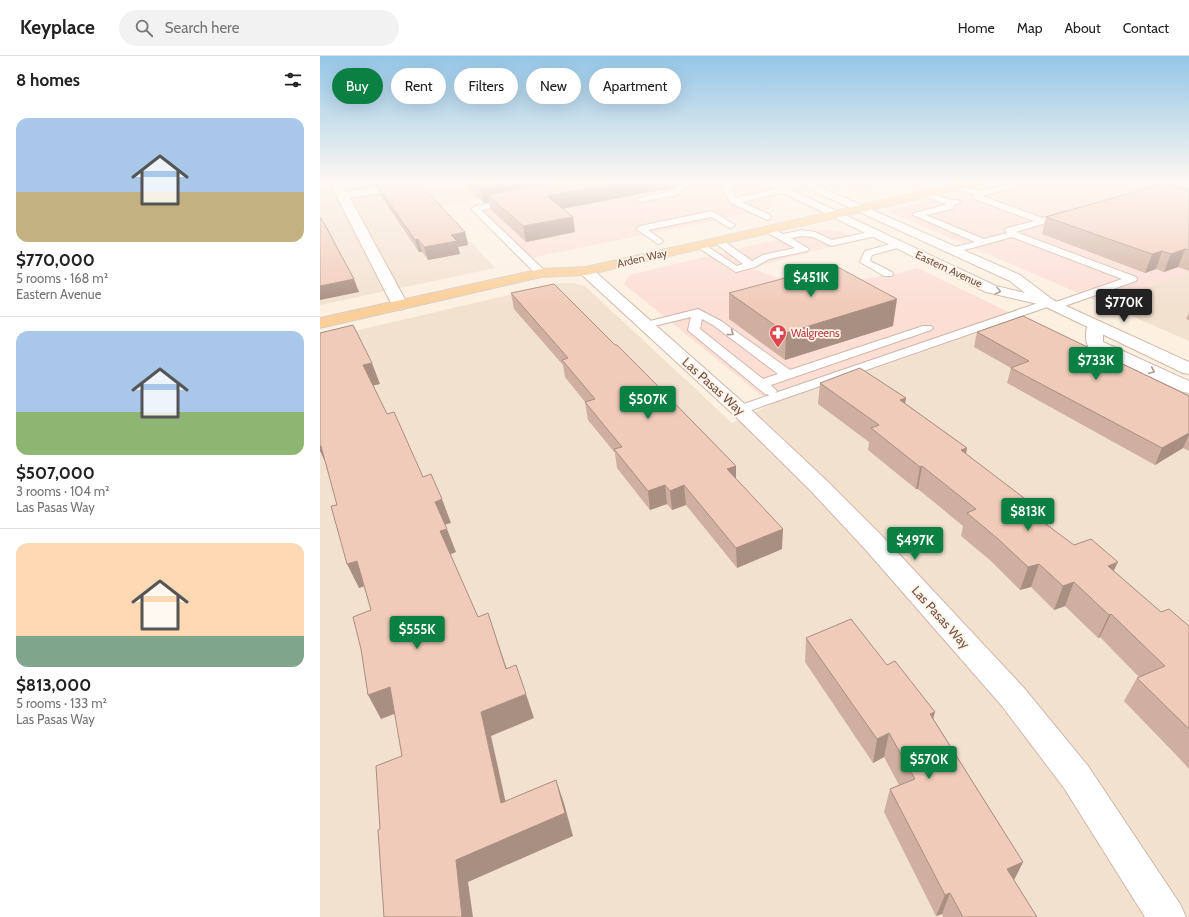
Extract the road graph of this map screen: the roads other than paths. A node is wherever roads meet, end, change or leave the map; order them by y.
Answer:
1 (357, 223) edge
2 (490, 223) edge
3 (668, 223) edge
4 (728, 223) edge
5 (774, 223) edge
6 (852, 223) edge
7 (897, 223) edge
8 (938, 223) edge
9 (1035, 223) edge
10 (768, 224) junction
11 (731, 225) junction
12 (950, 228) junction
13 (874, 234) junction
14 (1013, 234) junction
15 (718, 235) junction
16 (921, 236) junction
17 (782, 237) junction
18 (673, 238) dead end
19 (822, 238) junction
20 (658, 242) junction
21 (984, 242) junction
22 (796, 244) junction
23 (642, 245) dead end
24 (699, 245) junction
25 (898, 245) junction
26 (620, 250) dead end
27 (954, 250) junction
28 (751, 265) junction
29 (586, 271) junction
30 (541, 273) junction
31 (888, 274) dead end
32 (400, 305) junction
33 (1051, 305) junction
34 (698, 312) junction
35 (320, 323) edge
36 (646, 325) junction
37 (1094, 326) junction
38 (927, 328) dead end
39 (1189, 369) edge
40 (788, 375) junction
41 (762, 384) junction
42 (1189, 388) edge
43 (777, 396) junction
44 (740, 410) junction
45 (1167, 917) edge

1 - 32 street
2 - 30 lane
3 - 20 lane
4 - 11 lane
5 - 10 main road, Arden Way
6 - 13 street, Eastern Avenue
7 - 16 street, Eastern Avenue
8 - 12 lane
9 - 14 lane
10 - 11 main road, Arden Way
10 - 15 main road, Arden Way
10 - 17 lane
11 - 15 main road, Arden Way
12 - 16 lane
12 - 21 lane
13 - 19 lane
13 - 25 street, Eastern Avenue
14 - 21 lane
14 - 33 lane
15 - 24 main road, Arden Way
15 - 28 lane
16 - 27 street, Eastern Avenue
17 - 19 lane
17 - 22 lane
18 - 20 main road, Arden Way
19 - 22 lane
20 - 23 main road, Arden Way
21 - 27 lane
22 - 28 lane
24 - 28 lane
24 - 29 main road, Arden Way
25 - 31 lane
25 -> 33 street, Eastern Avenue
26 - 30 main road, Arden Way
27 - 33 street, Eastern Avenue
29 - 30 main road, Arden Way
29 - 36 street, Las Pasas Way
30 - 32 main road, Arden Way
32 - 35 main road, Arden Way
33 - 37 street, Eastern Avenue
33 - 43 lane
34 - 36 lane
34 -> 40 lane
34 - 41 lane
36 - 44 street, Las Pasas Way
37 - 39 street, Eastern Avenue
37 -> 42 street
38 - 40 lane
40 - 41 lane
41 - 43 lane
43 - 44 lane
44 - 45 street, Las Pasas Way

